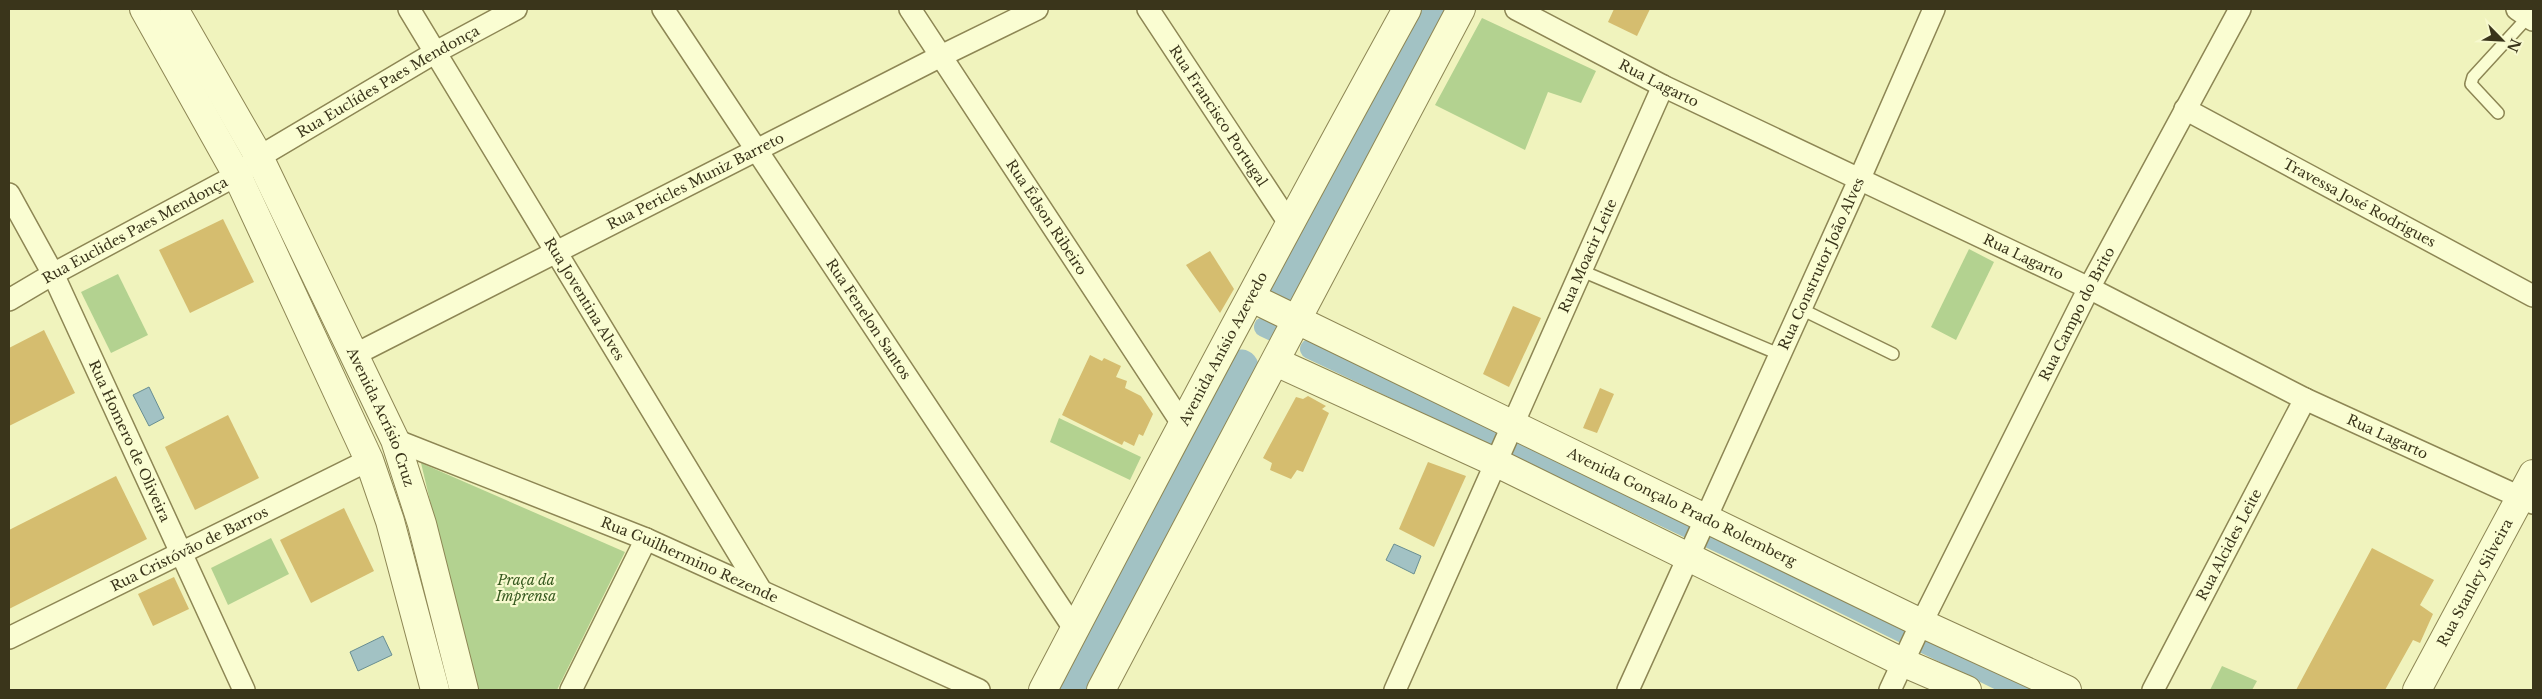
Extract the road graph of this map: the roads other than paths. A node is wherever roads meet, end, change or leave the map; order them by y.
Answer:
1 (144, 9) edge
2 (174, 9) edge
3 (409, 9) edge
4 (516, 9) edge
5 (663, 9) edge
6 (910, 9) edge
7 (1037, 9) edge
8 (1148, 9) edge
9 (1407, 9) edge
10 (1461, 9) edge
11 (1516, 9) edge
12 (1934, 9) edge
13 (2240, 9) edge
14 (2526, 15) edge
15 (436, 52) junction
16 (941, 56) junction
17 (1663, 86) junction
18 (2184, 109) junction
19 (2498, 113) dead end
20 (757, 150) junction
21 (259, 157) junction
22 (237, 175) junction
23 (1860, 178) junction
24 (9, 194) edge
25 (1289, 223) junction
26 (556, 252) junction
27 (1582, 270) junction
28 (53, 274) junction
29 (2089, 288) junction
30 (2533, 296) edge
31 (1252, 298) junction
32 (9, 300) edge
33 (1801, 310) junction
34 (1297, 320) junction
35 (356, 354) junction
36 (1893, 354) dead end
37 (1780, 355) junction
38 (1276, 362) junction
39 (2305, 399) junction
40 (1183, 425) junction
41 (395, 440) junction
42 (1505, 446) junction
43 (369, 460) junction
44 (2529, 492) edge
45 (1698, 537) junction
46 (646, 539) junction
47 (182, 553) junction
48 (760, 589) junction
49 (1919, 627) junction
50 (1075, 630) junction
51 (9, 638) edge
52 (1904, 658) junction
53 (244, 690) edge
54 (435, 690) edge
55 (464, 690) edge
56 (571, 690) edge
57 (979, 690) edge
58 (1043, 690) edge
59 (1101, 690) edge
60 (1395, 690) edge
61 (1628, 690) edge
62 (1890, 690) edge
63 (1967, 690) edge
64 (2067, 690) edge
65 (2153, 690) edge
66 (2417, 690) edge

1 - 22 street, Avenida Acrísio Cruz
2 - 21 street, Avenida Acrísio Cruz
3 - 15 street, Rua Joventina Alves
4 - 15 street, Rua Euclídes Paes Mendonça
5 - 20 street, Rua Fenelon Santos
6 - 16 street, Rua Édson Ribeiro
7 - 16 street, Rua Pericles Muniz Barreto
8 - 25 street, Rua Francisco Portugal
9 - 25 street, Avenida Anísio Azevedo
10 - 34 street
11 - 17 street, Rua Lagarto
12 - 23 street, Rua Construtor João Alves
13 - 18 street, Rua Campo do Brito
14 - 19 lane
15 - 21 street, Rua Euclídes Paes Mendonça
15 - 26 street, Rua Joventina Alves
16 - 20 street, Rua Pericles Muniz Barreto
16 - 40 street, Rua Édson Ribeiro
17 - 23 street, Rua Lagarto
17 - 27 street, Rua Moacir Leite
18 - 29 street, Rua Campo do Brito
18 - 30 street, Travessa José Rodrigues
20 - 26 street, Rua Pericles Muniz Barreto
20 - 50 street, Rua Fenelon Santos
21 - 22 street, Rua Euclides Paes Mendonça
21 - 35 street, Avenida Acrísio Cruz
22 - 28 street, Rua Euclides Paes Mendonça
22 - 43 street, Avenida Acrísio Cruz
23 - 29 street, Rua Lagarto
23 - 33 street, Rua Construtor João Alves
24 - 28 street, Rua Homero de Oliveira
25 - 31 street, Avenida Anísio Azevedo
26 - 35 street, Rua Pericles Muniz Barreto
26 - 48 street, Rua Joventina Alves
27 - 37 lane
27 - 42 street, Rua Moacir Leite
28 - 32 street, Rua Euclides Paes Mendonça
28 - 47 street, Rua Homero de Oliveira
29 - 39 street, Rua Lagarto
29 - 49 street, Rua Campo do Brito
31 - 34 street, Avenida Gonçalo Prado Rolemberg
31 - 40 street, Avenida Anísio Azevedo
33 - 36 lane
33 - 37 street, Rua Construtor João Alves
34 - 38 street
34 - 42 street, Avenida Gonçalo Prado Rolemberg
35 - 41 street, Avenida Acrísio Cruz
37 - 45 street, Rua Construtor João Alves
38 - 42 street, Avenida Gonçalo Prado Rolemberg
38 - 59 street
39 - 44 street, Rua Lagarto
39 - 65 street, Rua Alcides Leite
40 - 50 street, Avenida Anísio Azevedo
41 - 46 street, Rua Guilhermino Rezende
41 - 55 street, Avenida Acrísio Cruz
42 - 45 street, Avenida Gonçalo Prado Rolemberg
42 - 45 street, Avenida Gonçalo Prado Rolemberg
42 - 60 street, Rua Moacir Leite
43 - 47 street, Rua Cristóvão de Barros
43 - 54 street, Avenida Acrísio Cruz
44 - 66 street, Rua Stanley Silveira
45 - 49 street, Avenida Gonçalo Prado Rolemberg
45 - 52 street, Avenida Gonçalo Prado Rolemberg
45 - 61 street, Rua Construtor João Alves
46 - 48 street, Rua Guilhermino Rezende
46 - 56 street
47 - 51 street, Rua Cristóvão de Barros
47 - 53 street, Rua Homero de Oliveira
48 - 57 street, Rua Guilhermino Rezende
49 - 52 street, Rua Campo do Brito
49 - 64 street, Avenida Gonçalo Prado Rolemberg
50 - 58 street, Avenida Anísio Azevedo
52 - 62 street
52 - 63 street, Avenida Gonçalo Prado Rolemberg

